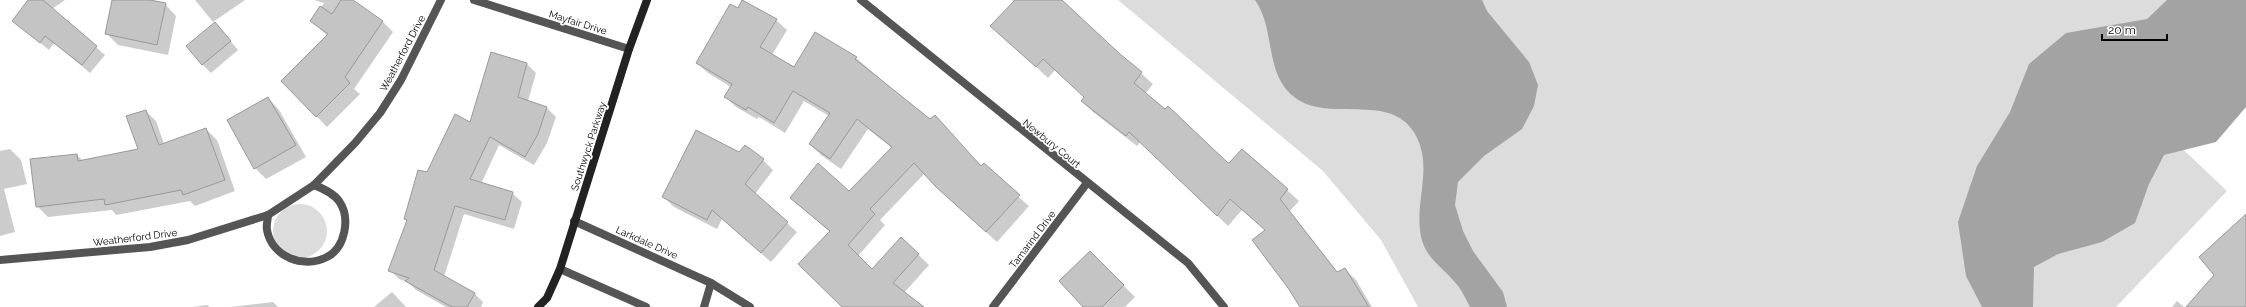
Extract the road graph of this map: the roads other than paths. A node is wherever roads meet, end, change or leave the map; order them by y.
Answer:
1 (441, 0) edge
2 (474, 0) edge
3 (647, 0) edge
4 (861, 0) edge
5 (629, 49) junction
6 (1087, 183) junction
7 (314, 185) junction
8 (268, 215) junction
9 (574, 221) junction
10 (0, 260) edge
11 (560, 269) junction
12 (711, 283) junction
13 (547, 298) junction
14 (538, 307) edge
15 (549, 307) edge
16 (646, 307) edge
17 (704, 307) edge
18 (750, 307) edge
19 (993, 307) edge
20 (1224, 307) edge

1 - 7 street, Weatherford Drive
2 - 5 street, Mayfair Drive
3 - 5 street, Southwyck Parkway
4 - 6 street, Newbury Court
5 - 9 street, Southwyck Parkway
6 - 19 street, Tamarind Drive
6 - 20 street, Newbury Court
7 - 8 street, Weatherford Drive
7 - 8 street
8 - 10 street, Weatherford Drive
9 - 11 street, Southwyck Parkway
9 - 12 street, Larkdale Drive
11 - 13 street, Southwyck Parkway
11 - 16 street
12 - 17 street
12 - 18 street, Larkdale Drive
13 - 14 street, Southwyck Parkway
13 - 15 street

